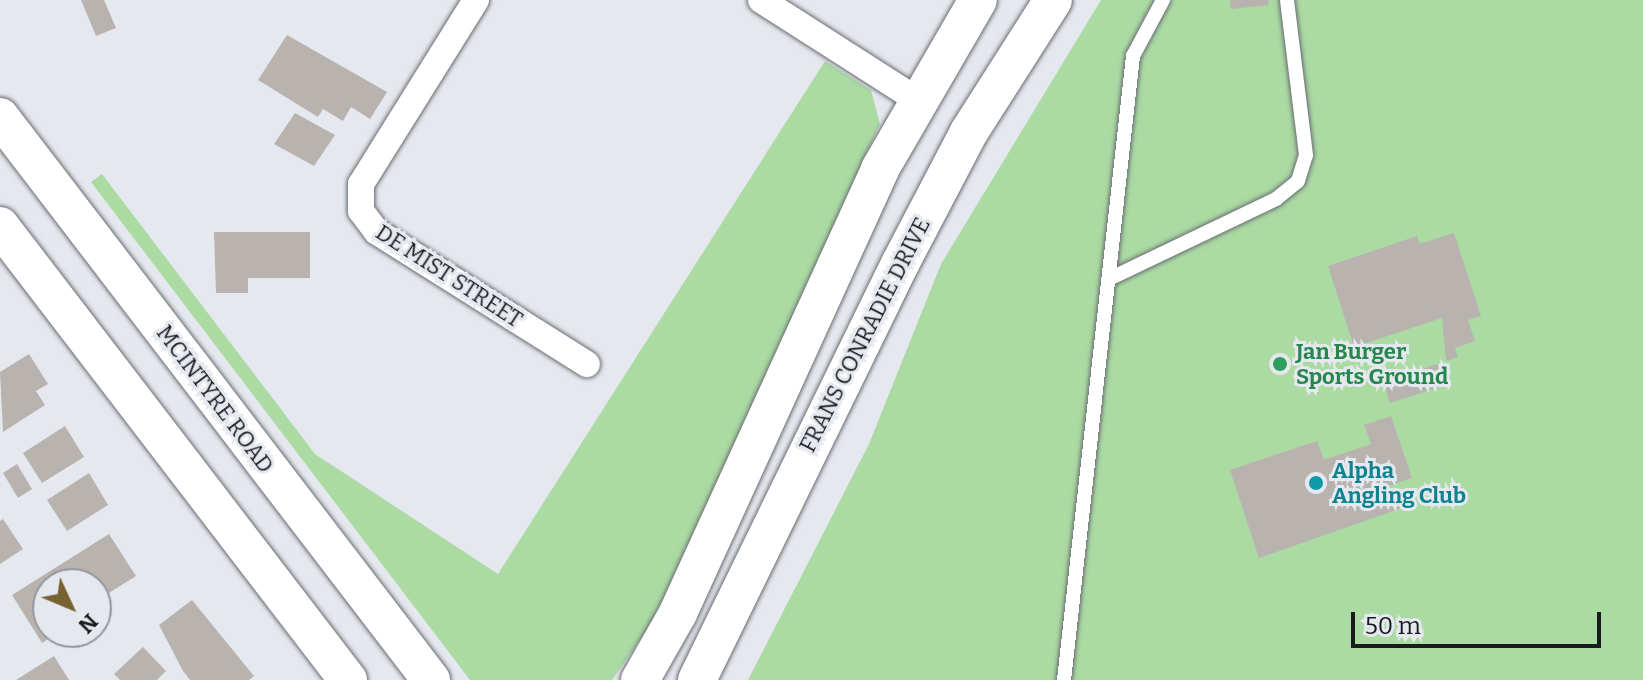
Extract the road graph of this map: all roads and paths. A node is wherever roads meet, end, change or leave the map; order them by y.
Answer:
1 (476, 0) edge
2 (761, 0) edge
3 (978, 0) edge
4 (1053, 0) edge
5 (1163, 0) edge
6 (1287, 0) edge
7 (916, 99) junction
8 (9, 129) edge
9 (0, 226) edge
10 (1109, 279) junction
11 (587, 364) dead end
12 (348, 680) edge
13 (431, 680) edge
14 (640, 680) edge
15 (697, 680) edge
16 (1064, 680) edge

1 - 11 street, DE MIST STREET
2 - 7 street
3 - 7 main road
4 - 15 main road, FRANS CONRADIE DRIVE
5 - 10 lane
6 - 10 lane
7 - 14 main road
8 - 13 main road, MCINTYRE ROAD
9 - 12 main road
10 - 16 lane

